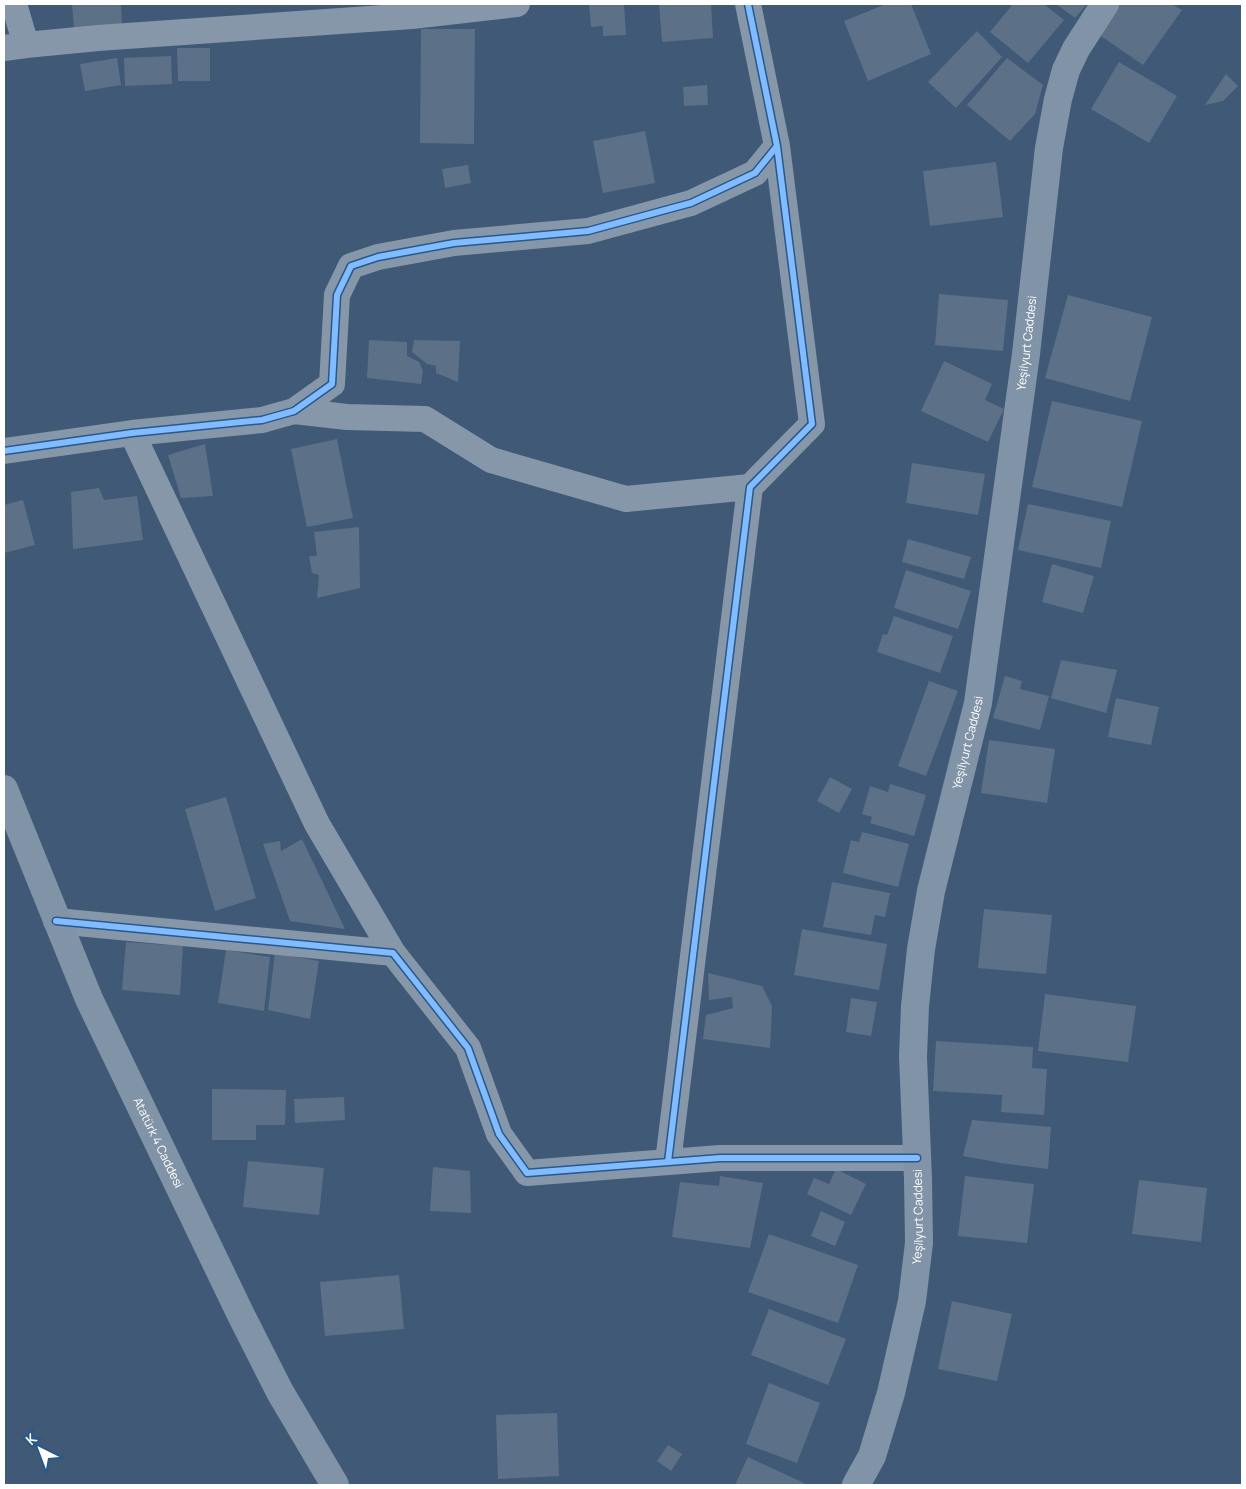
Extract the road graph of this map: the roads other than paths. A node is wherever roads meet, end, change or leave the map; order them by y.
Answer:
1 (14, 4) edge
2 (517, 4) edge
3 (748, 4) edge
4 (1105, 4) edge
5 (15, 46) edge
6 (777, 146) junction
7 (294, 411) junction
8 (132, 434) junction
9 (4, 451) edge
10 (750, 487) junction
11 (4, 789) edge
12 (56, 921) junction
13 (393, 953) junction
14 (917, 1158) junction
15 (668, 1162) junction
16 (335, 1485) edge
17 (856, 1485) edge

1 - 5 street
2 - 5 street
3 - 6 street
4 - 14 main road, Yeşilyurt Caddesi
6 - 7 street
6 - 10 street
7 - 8 street
7 - 10 street
8 - 9 street
8 - 13 street
10 - 15 street
11 - 12 main road, Atatürk 4 Caddesi
12 - 13 street
12 - 16 main road, Atatürk 4 Caddesi
13 - 15 street
14 - 15 street
14 - 17 main road, Yeşilyurt Caddesi

